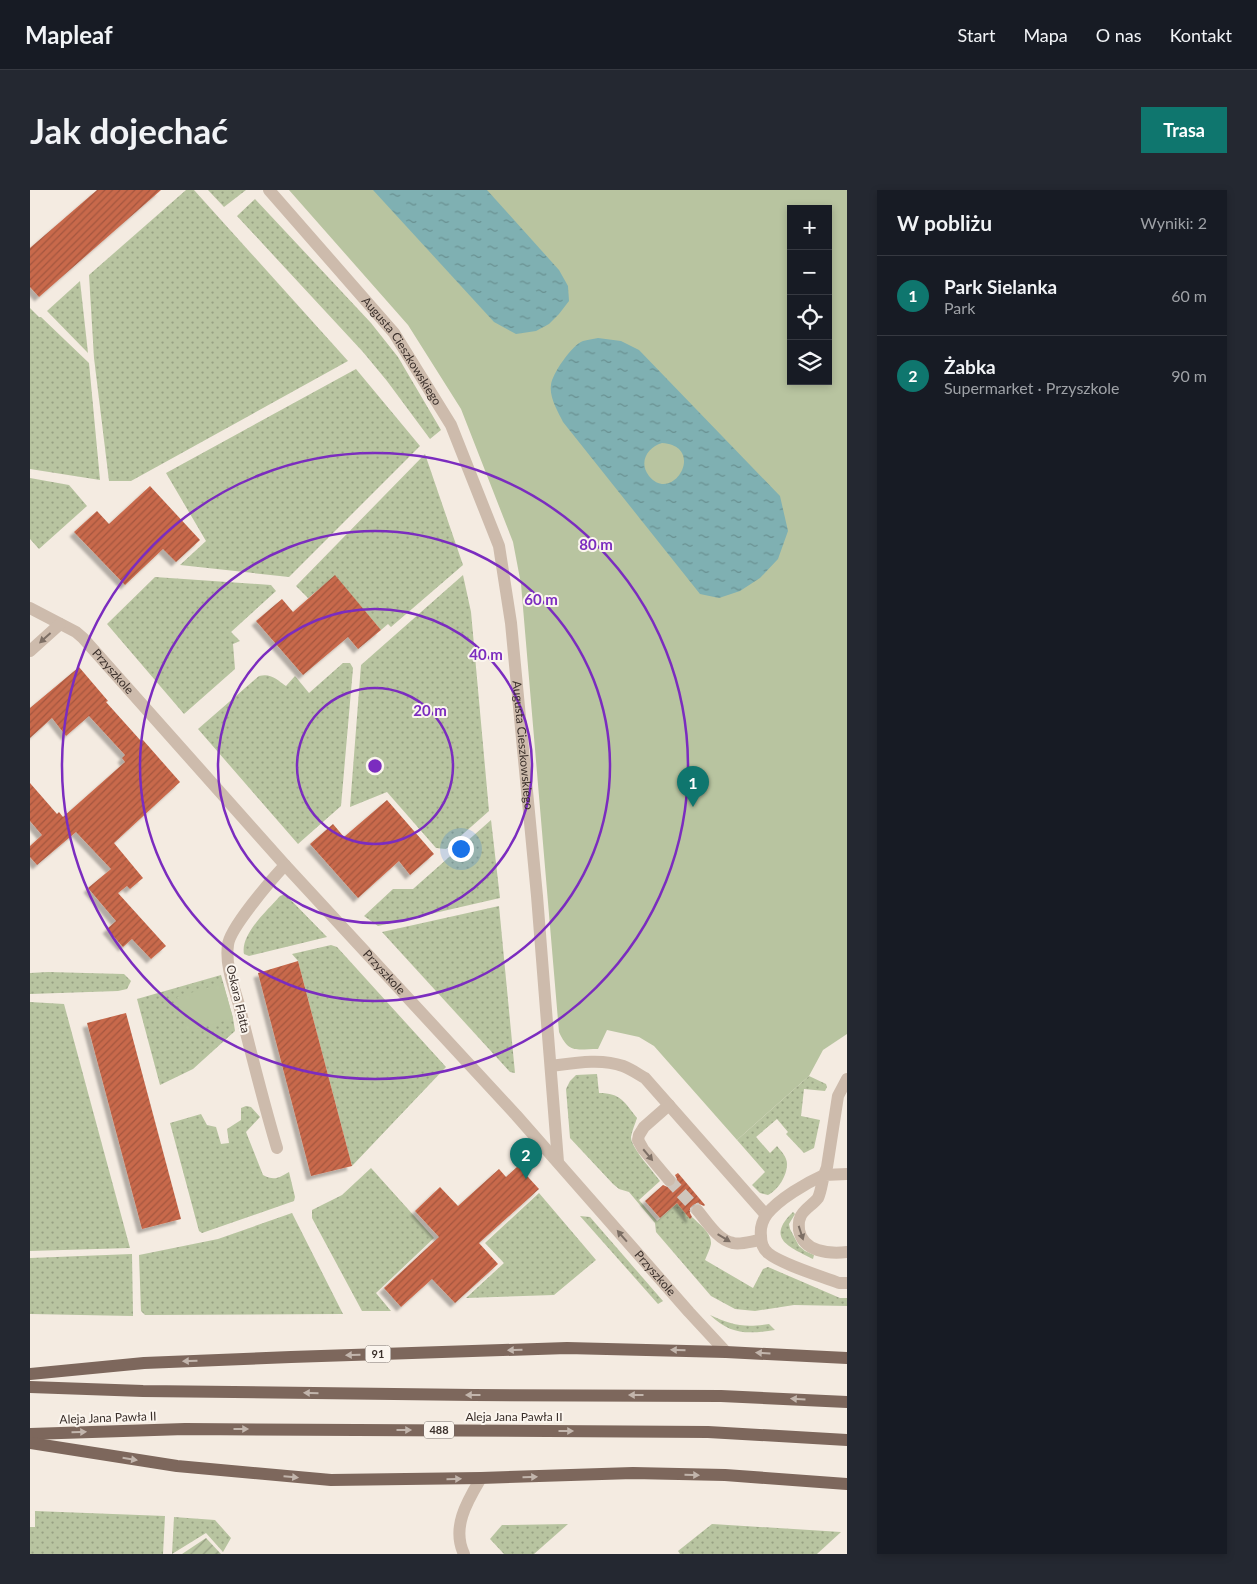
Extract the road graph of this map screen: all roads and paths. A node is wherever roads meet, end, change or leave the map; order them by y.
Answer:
1 (269, 190) edge
2 (30, 608) edge
3 (60, 624) junction
4 (30, 652) edge
5 (285, 865) junction
6 (551, 1066) junction
7 (847, 1079) edge
8 (669, 1105) junction
9 (277, 1148) dead end
10 (558, 1162) junction
11 (847, 1174) edge
12 (824, 1176) junction
13 (669, 1180) tunnel mouth
14 (698, 1211) tunnel mouth
15 (766, 1215) junction
16 (761, 1240) junction
17 (847, 1252) edge
18 (847, 1283) edge
19 (726, 1352) junction
20 (847, 1358) edge
21 (30, 1374) edge
22 (30, 1387) edge
23 (847, 1402) edge
24 (30, 1434) edge
25 (847, 1440) edge
26 (30, 1443) edge
27 (481, 1478) junction
28 (847, 1484) edge
29 (464, 1554) edge

1 - 6 street, Augusta Cieszkowskiego
2 - 3 street, Przyszkole
3 -> 4 street
3 - 5 street, Przyszkole
5 - 9 street, Oskara Flatta
5 - 10 street, Przyszkole
6 - 8 street
6 - 10 street, Augusta Cieszkowskiego
7 - 12 street
8 -> 13 street
8 - 15 street
19 -> 10 street, Przyszkole
11 - 12 street
12 - 15 street
12 -> 17 street
14 -> 16 street
15 - 16 street
16 - 18 street
20 -> 19 main road
19 -> 21 main road, 91
23 -> 22 main road, Aleja Jana Pawła II
24 -> 25 main road, Aleja Jana Pawła II / 488
26 -> 27 main road
27 -> 28 main road
27 - 29 street

